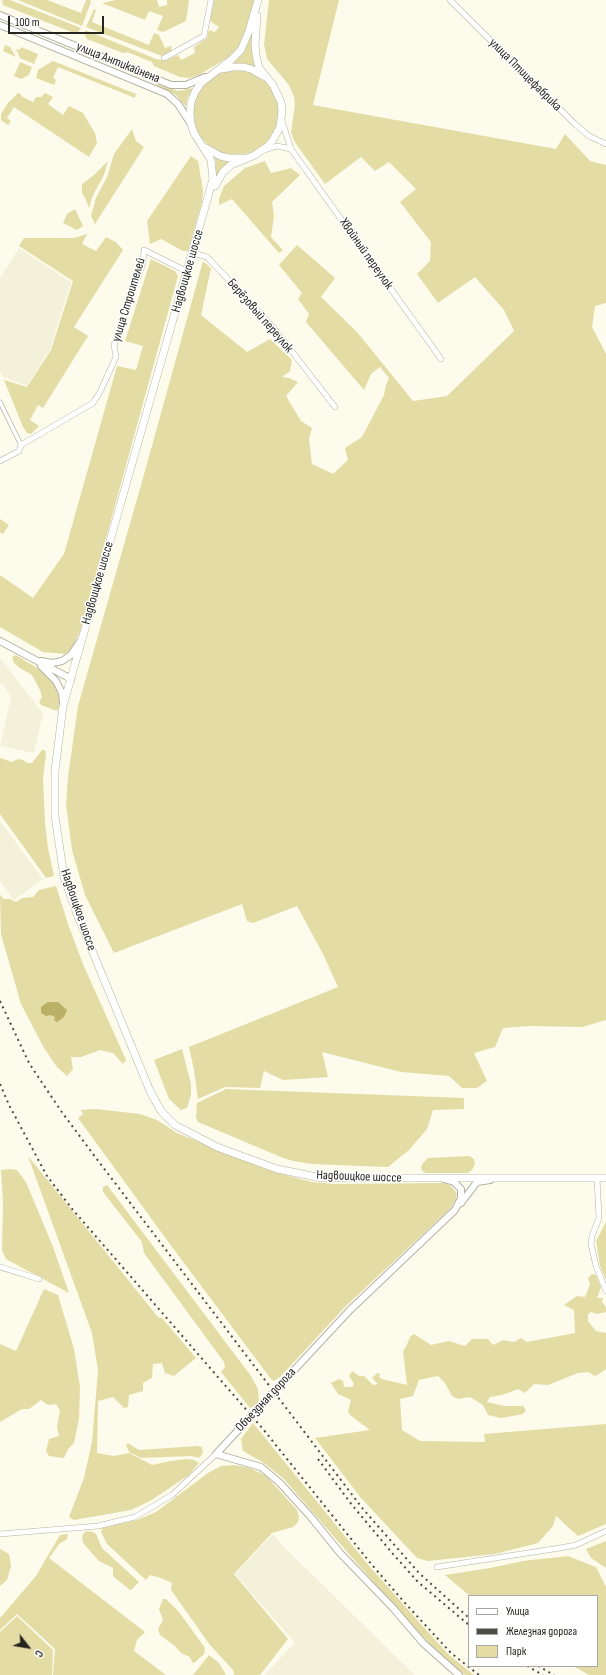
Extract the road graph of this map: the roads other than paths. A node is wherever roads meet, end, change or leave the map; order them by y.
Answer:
1 (211, 0) edge
2 (259, 0) edge
3 (450, 0) edge
4 (0, 15) edge
5 (0, 25) edge
6 (164, 58) dead end
7 (215, 72) junction
8 (267, 79) junction
9 (282, 120) junction
10 (191, 124) junction
11 (199, 140) junction
12 (606, 144) edge
13 (291, 149) junction
14 (263, 150) junction
15 (247, 158) junction
16 (207, 206) junction
17 (193, 253) junction
18 (188, 272) junction
19 (441, 359) dead end
20 (0, 402) edge
21 (335, 407) dead end
22 (21, 445) junction
23 (0, 461) edge
24 (84, 632) junction
25 (0, 641) edge
26 (32, 659) junction
27 (71, 679) junction
28 (63, 706) junction
29 (443, 1178) junction
30 (502, 1178) junction
31 (597, 1178) junction
32 (606, 1178) edge
33 (455, 1210) junction
34 (0, 1267) edge
35 (39, 1279) dead end
36 (606, 1291) edge
37 (216, 1454) junction
38 (606, 1531) edge
39 (0, 1534) edge
40 (437, 1567) dead end
41 (459, 1675) edge

1 - 6 street
2 - 7 main road
2 - 8 main road
3 - 12 street, улица Птицефабрика
4 - 7 street, улица Антикайнена
5 - 10 street, улица Антикайнена
7 - 8 main road
7 - 10 main road
8 - 9 main road
9 - 13 street, Хвойный переулок
9 - 14 main road
10 - 11 main road
11 - 15 main road
11 - 16 main road
13 - 14 street
13 - 19 street, Хвойный переулок
14 - 15 main road
15 - 16 main road
16 - 17 main road, Надвоицкое шоссе
17 - 18 main road, Надвоицкое шоссе
17 - 21 street, Берёзовый переулок
18 - 22 street, улица Строителей
18 - 24 main road, Надвоицкое шоссе
20 - 22 street
22 - 23 street, улица Строителей
24 - 26 street
24 - 27 main road, Надвоицкое шоссе
25 - 26 street
26 - 27 street
26 - 28 street
27 - 28 main road, Надвоицкое шоссе
28 - 29 main road, Надвоицкое шоссе
29 - 30 main road, Надвоицкое шоссе
29 - 33 street, Объездная дорога
30 - 31 main road, Надвоицкое шоссе
30 - 33 street
31 - 32 main road, Надвоицкое шоссе
31 - 36 street
33 - 37 street, Объездная дорога
34 - 35 street
37 - 39 street, Объездная дорога
37 - 41 street
38 - 40 street

